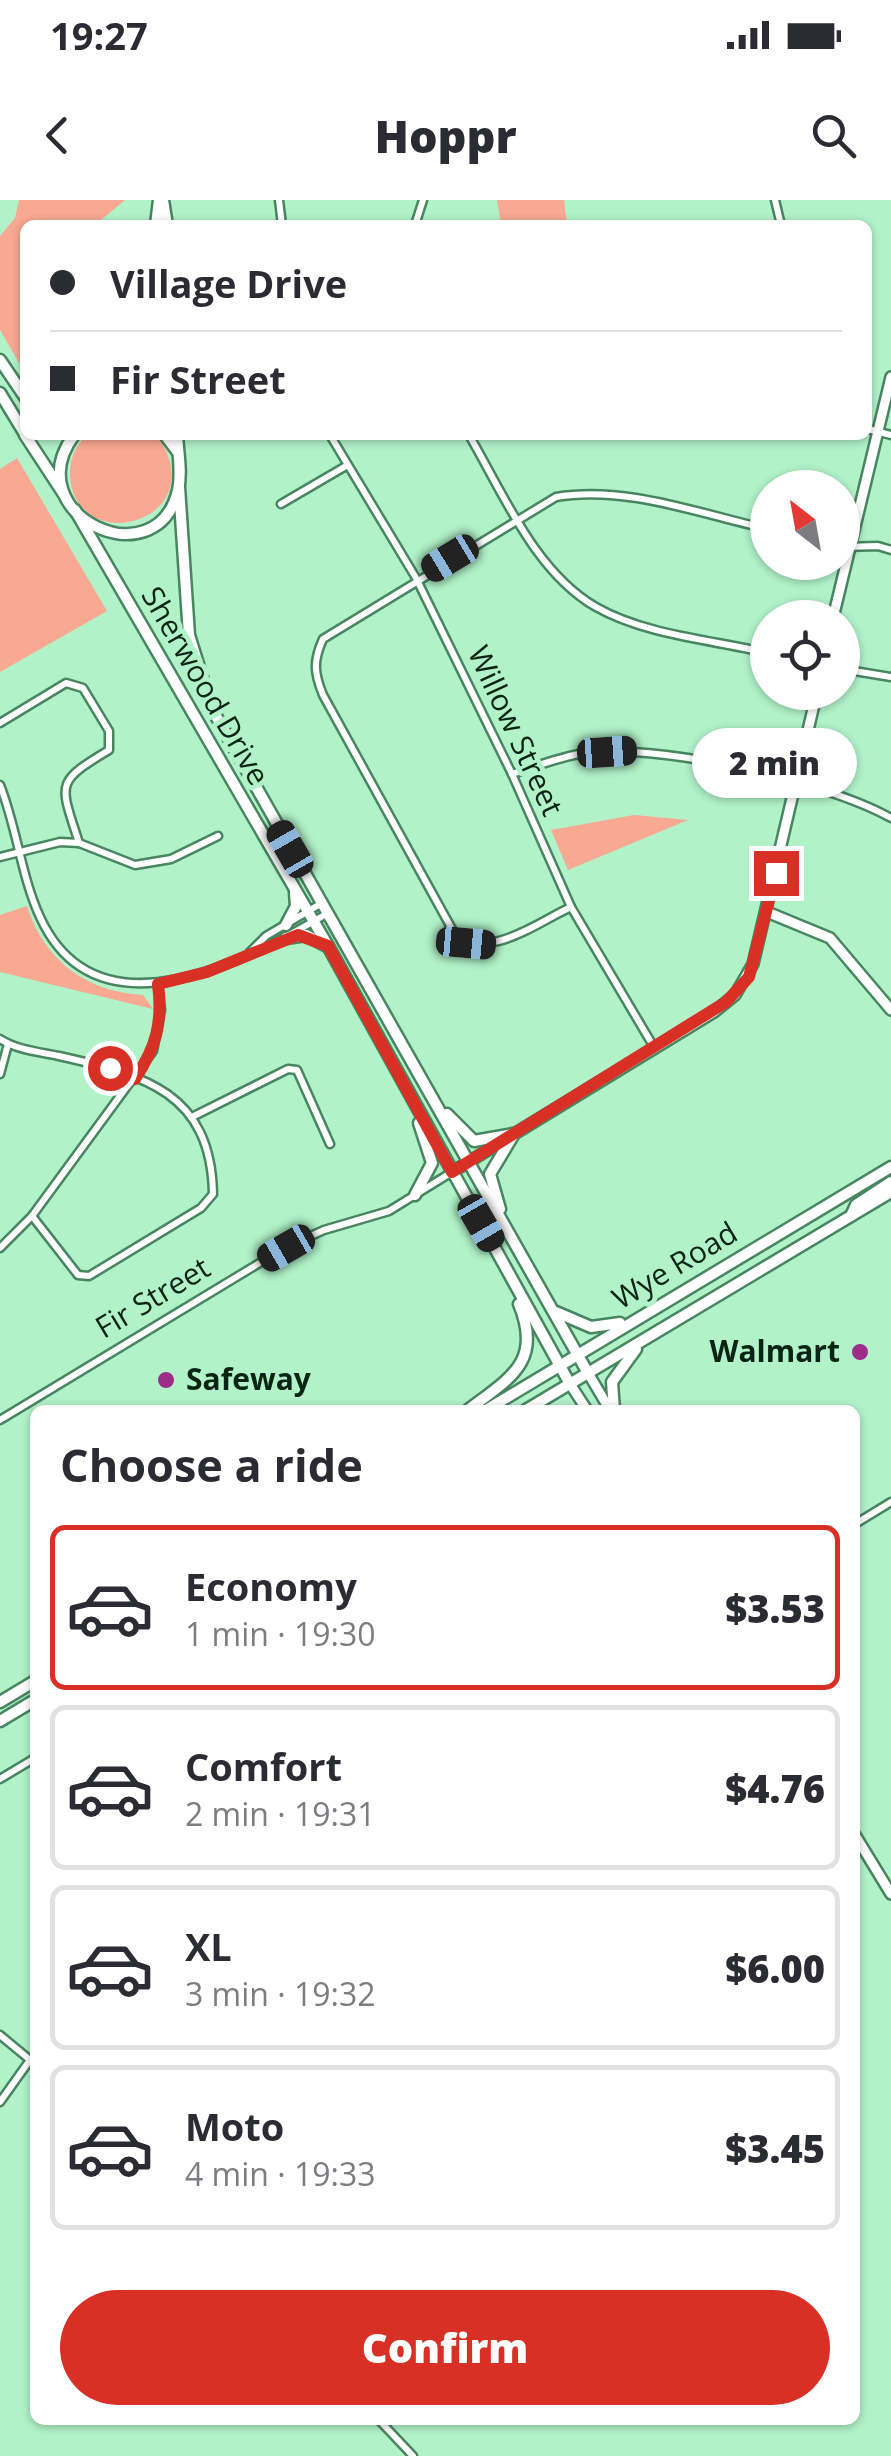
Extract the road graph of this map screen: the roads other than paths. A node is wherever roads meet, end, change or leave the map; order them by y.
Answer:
1 (0, 360) edge
2 (891, 376) edge
3 (20, 390) edge
4 (0, 393) edge
5 (20, 427) edge
6 (873, 430) edge
7 (891, 435) edge
8 (28, 440) edge
9 (72, 440) edge
10 (169, 440) edge
11 (177, 440) edge
12 (333, 440) edge
13 (472, 440) edge
14 (871, 440) edge
15 (178, 452) junction
16 (346, 466) junction
17 (179, 487) junction
18 (860, 487) edge
19 (66, 496) junction
20 (281, 504) dead end
21 (75, 510) junction
22 (518, 517) junction
23 (750, 525) edge
24 (860, 547) edge
25 (891, 550) edge
26 (416, 578) junction
27 (750, 649) edge
28 (860, 672) edge
29 (891, 677) edge
30 (812, 710) edge
31 (0, 724) edge
32 (512, 774) junction
33 (798, 782) junction
34 (0, 786) edge
35 (891, 818) edge
36 (218, 836) dead end
37 (79, 843) junction
38 (19, 852) junction
39 (0, 857) edge
40 (294, 887) junction
41 (571, 907) junction
42 (325, 908) junction
43 (766, 912) junction
44 (311, 917) junction
45 (286, 925) junction
46 (286, 938) junction
47 (328, 946) junction
48 (249, 953) junction
49 (158, 984) junction
50 (891, 1010) edge
51 (0, 1039) edge
52 (8, 1044) junction
53 (655, 1049) junction
54 (0, 1074) edge
55 (135, 1079) junction
56 (404, 1085) junction
57 (432, 1097) junction
58 (192, 1117) junction
59 (514, 1134) junction
60 (330, 1144) dead end
61 (468, 1162) junction
62 (891, 1166) edge
63 (452, 1172) junction
64 (891, 1182) edge
65 (891, 1192) edge
66 (415, 1195) junction
67 (32, 1216) junction
68 (850, 1216) junction
69 (506, 1228) junction
70 (0, 1248) edge
71 (496, 1248) junction
72 (553, 1311) junction
73 (631, 1321) junction
74 (651, 1335) junction
75 (577, 1353) junction
76 (560, 1366) junction
77 (588, 1373) junction
78 (570, 1384) junction
79 (474, 1405) edge
80 (494, 1405) edge
81 (534, 1405) edge
82 (583, 1405) edge
83 (609, 1405) edge
84 (613, 1405) edge
85 (0, 1420) edge
86 (891, 1502) edge
87 (860, 1521) edge
88 (30, 1683) edge
89 (0, 1702) edge
90 (30, 1703) edge
91 (0, 1721) edge
92 (30, 1761) edge
93 (0, 1778) edge
94 (860, 1843) edge
95 (891, 1894) edge
96 (0, 2035) edge
97 (30, 2060) edge
98 (30, 2064) edge
99 (0, 2102) edge
100 (384, 2425) edge
101 (413, 2456) edge

1 - 3 main road
2 - 6 street
4 - 5 main road, Sherwood Drive
6 - 7 street
8 - 19 main road, Sherwood Drive
9 - 19 main road
10 - 15 main road
11 - 15 main road
12 - 16 street, Willow Street
13 - 22 street
14 - 18 street
15 - 17 main road, Sherwood Drive
16 - 20 street
16 - 26 street, Willow Street
17 - 21 main road
17 - 42 main road, Sherwood Drive
19 - 21 main road, Sherwood Drive
21 - 40 main road, Sherwood Drive
22 - 23 street
22 - 26 street
22 - 27 street
24 - 25 street
26 - 32 street, Willow Street
26 - 41 street
28 - 29 street
30 - 33 street, Fir Street
31 - 37 street
32 - 33 street
32 - 41 street, Willow Street
33 - 35 street
33 - 43 street, Fir Street
34 - 38 street
36 - 37 street
37 - 38 street
38 - 39 street
38 - 49 street
40 - 44 main road, Sherwood Drive
40 - 45 main road
41 - 53 street, Willow Street
42 - 44 street
42 - 57 main road, Sherwood Drive
43 - 50 street
43 - 53 street, Fir Street
44 - 45 street
44 - 46 street
44 - 47 main road, Sherwood Drive
45 - 48 street
46 - 47 main road
46 - 48 street
47 - 56 main road, Sherwood Drive
48 - 49 street
49 - 55 street
51 - 52 street
52 - 54 street
52 - 55 street
53 - 59 street, Fir Street
55 - 58 street
55 - 67 street
56 - 63 main road, Sherwood Drive
56 - 66 main road
57 - 59 main road
57 - 61 main road, Sherwood Drive
58 - 60 street
58 - 67 street
59 - 61 street, Fir Street
59 - 69 main road
61 - 63 street, Fir Street
61 - 69 main road, Sherwood Drive
62 - 73 main road, Wye Road
63 - 66 street, Fir Street
63 - 71 main road, Sherwood Drive
64 - 68 main road
65 - 68 main road, Wye Road
66 - 85 street, Fir Street
67 - 70 street
68 - 74 main road, Wye Road
69 - 72 main road, Sherwood Drive
71 - 76 main road, Sherwood Drive
71 - 79 main road
72 - 73 main road
72 - 75 main road, Sherwood Drive
73 - 75 main road, Wye Road
74 - 77 main road, Wye Road
74 - 84 main road
75 - 76 main road, Wye Road
75 - 77 main road, Sherwood Drive
76 - 78 main road, Sherwood Drive
76 - 80 main road, Wye Road
77 - 78 main road, Wye Road
77 - 83 street, Sherwood Drive
78 - 81 main road, Wye Road
78 - 82 street, Sherwood Drive
86 - 87 street
88 - 89 main road
90 - 91 main road
92 - 93 street
94 - 95 street
96 - 97 street
98 - 99 street
100 - 101 street

